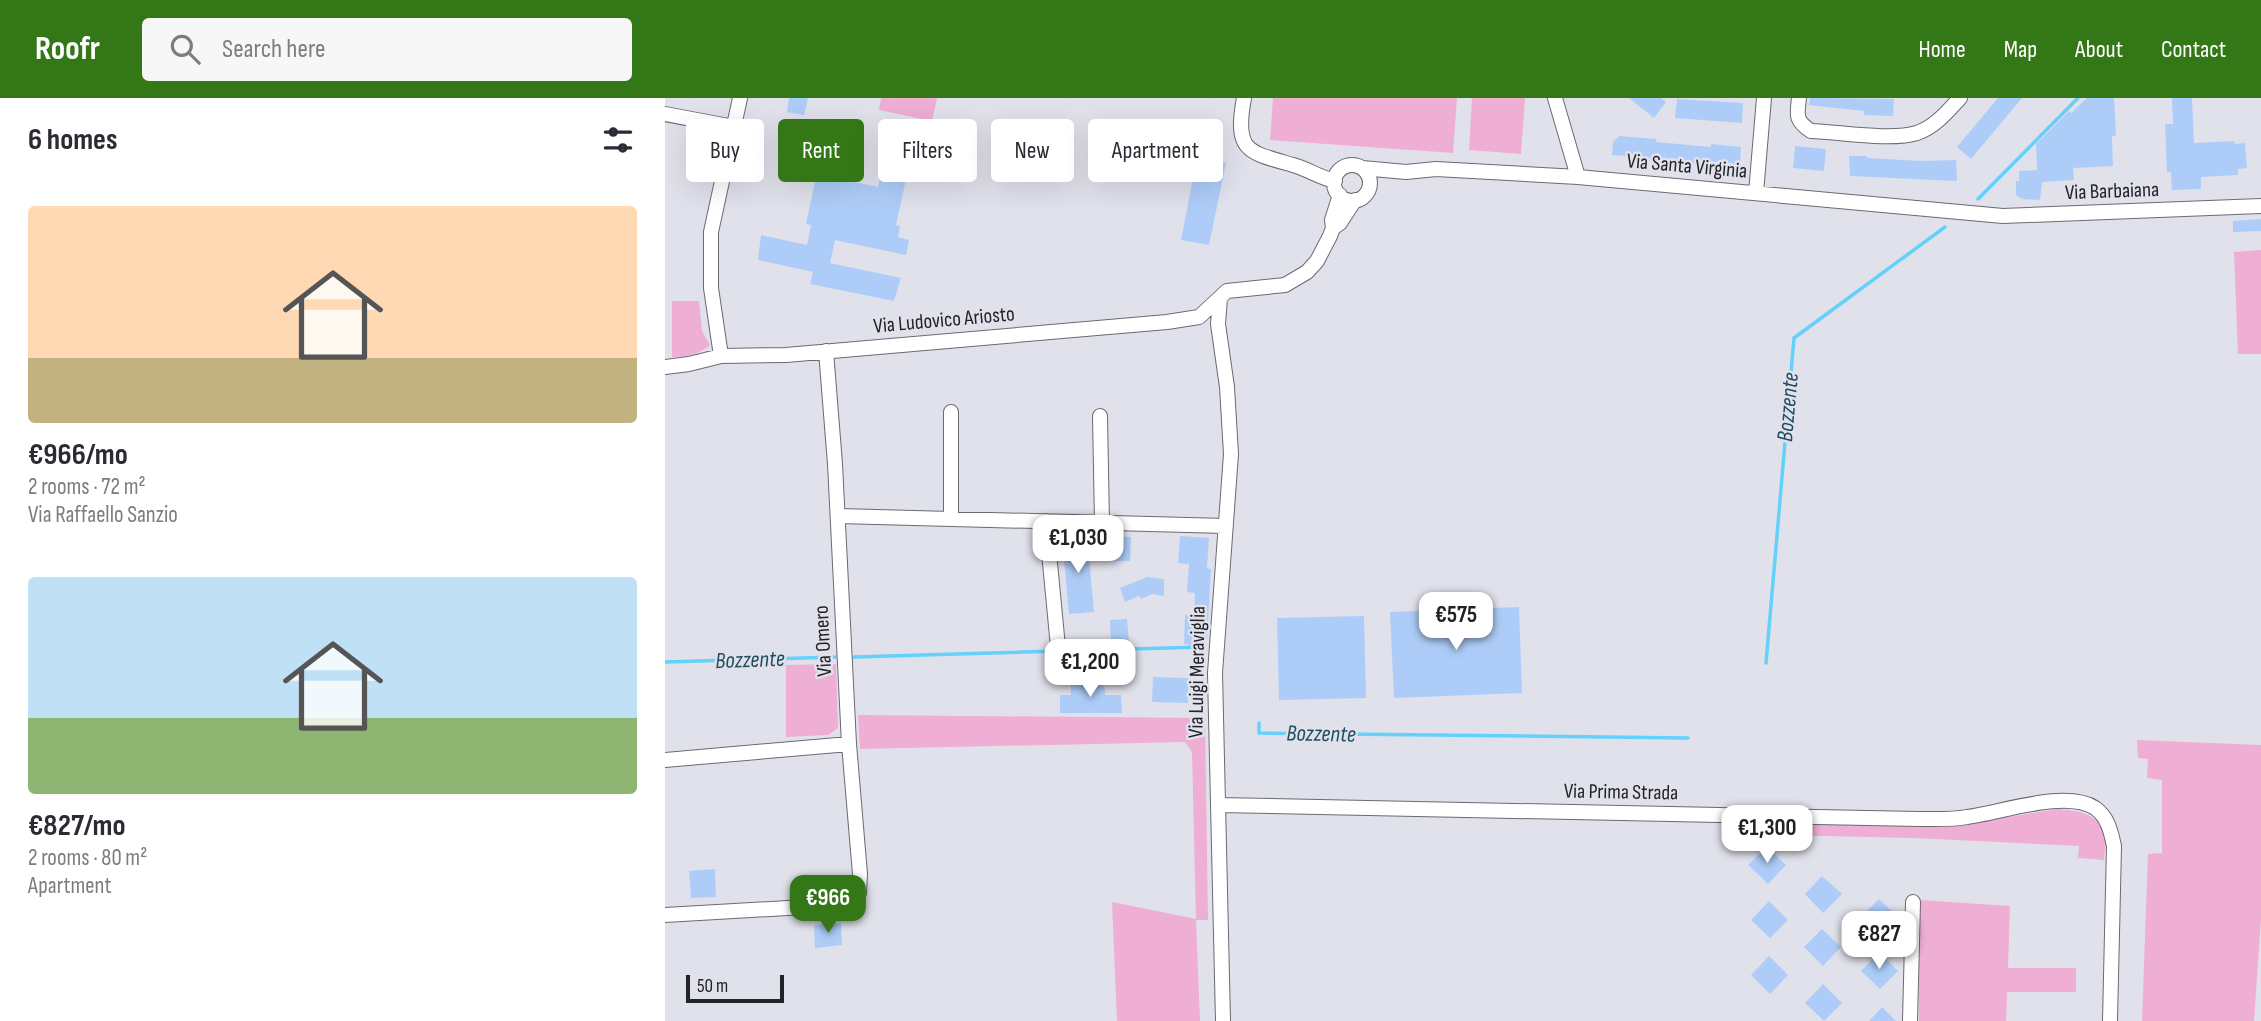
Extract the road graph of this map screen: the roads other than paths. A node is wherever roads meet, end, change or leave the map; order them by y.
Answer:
1 (740, 98) edge
2 (1244, 98) edge
3 (1555, 98) edge
4 (1764, 98) edge
5 (1799, 98) edge
6 (1960, 98) edge
7 (665, 114) edge
8 (692, 119) edge
9 (736, 119) edge
10 (1362, 168) junction
11 (1406, 172) junction
12 (1578, 177) junction
13 (722, 182) edge
14 (1337, 188) junction
15 (1368, 190) junction
16 (1756, 193) junction
17 (1355, 200) junction
18 (2261, 206) edge
19 (1964, 213) joint
20 (1333, 228) junction
21 (1220, 298) junction
22 (1199, 317) junction
23 (1218, 324) junction
24 (826, 351) junction
25 (786, 355) junction
26 (721, 356) junction
27 (665, 367) edge
28 (829, 382) junction
29 (951, 412) dead end
30 (1100, 416) dead end
31 (838, 516) junction
32 (951, 519) junction
33 (1047, 521) junction
34 (1102, 522) junction
35 (1226, 526) junction
36 (1058, 647) dead end
37 (849, 744) junction
38 (665, 760) edge
39 (1218, 805) junction
40 (1913, 902) dead end
41 (665, 915) edge
42 (1223, 1021) edge
43 (1910, 1021) edge
44 (2110, 1021) edge

1 - 9 street
2 - 14 street
3 - 12 street
4 - 16 street
5 - 6 street
7 - 8 street
10 - 11 street, Via Santa Virginia
10 - 14 street
10 - 15 street
11 - 12 street, Via Santa Virginia
11 - 15 street, Via Santa Virginia
12 - 16 street, Via Santa Virginia
13 - 26 street
14 - 17 street
14 - 20 street
15 - 17 street
16 - 19 street, Via Santa Virginia
17 - 20 street
18 - 19 street, Via Barbaiana
20 - 21 street
21 - 22 street
21 - 23 street, Via Luigi Meraviglia
22 - 23 street
22 - 24 street, Via Ludovico Ariosto
23 - 35 street, Via Luigi Meraviglia
24 - 25 street, Via Ludovico Ariosto
24 - 28 street, Via Omero
25 - 26 street, Via Ludovico Ariosto
25 - 28 street
26 - 27 street, Via Ludovico Ariosto
28 - 31 street, Via Omero
29 - 32 street
30 - 34 street
31 - 32 street
31 - 37 street, Via Omero
32 - 33 street
33 - 34 street
33 - 36 street
34 - 35 street
35 - 39 street, Via Luigi Meraviglia
37 - 38 street
37 - 41 street, Via Omero
39 - 42 street, Via Luigi Meraviglia
39 - 44 street, Via Prima Strada
40 - 43 street

